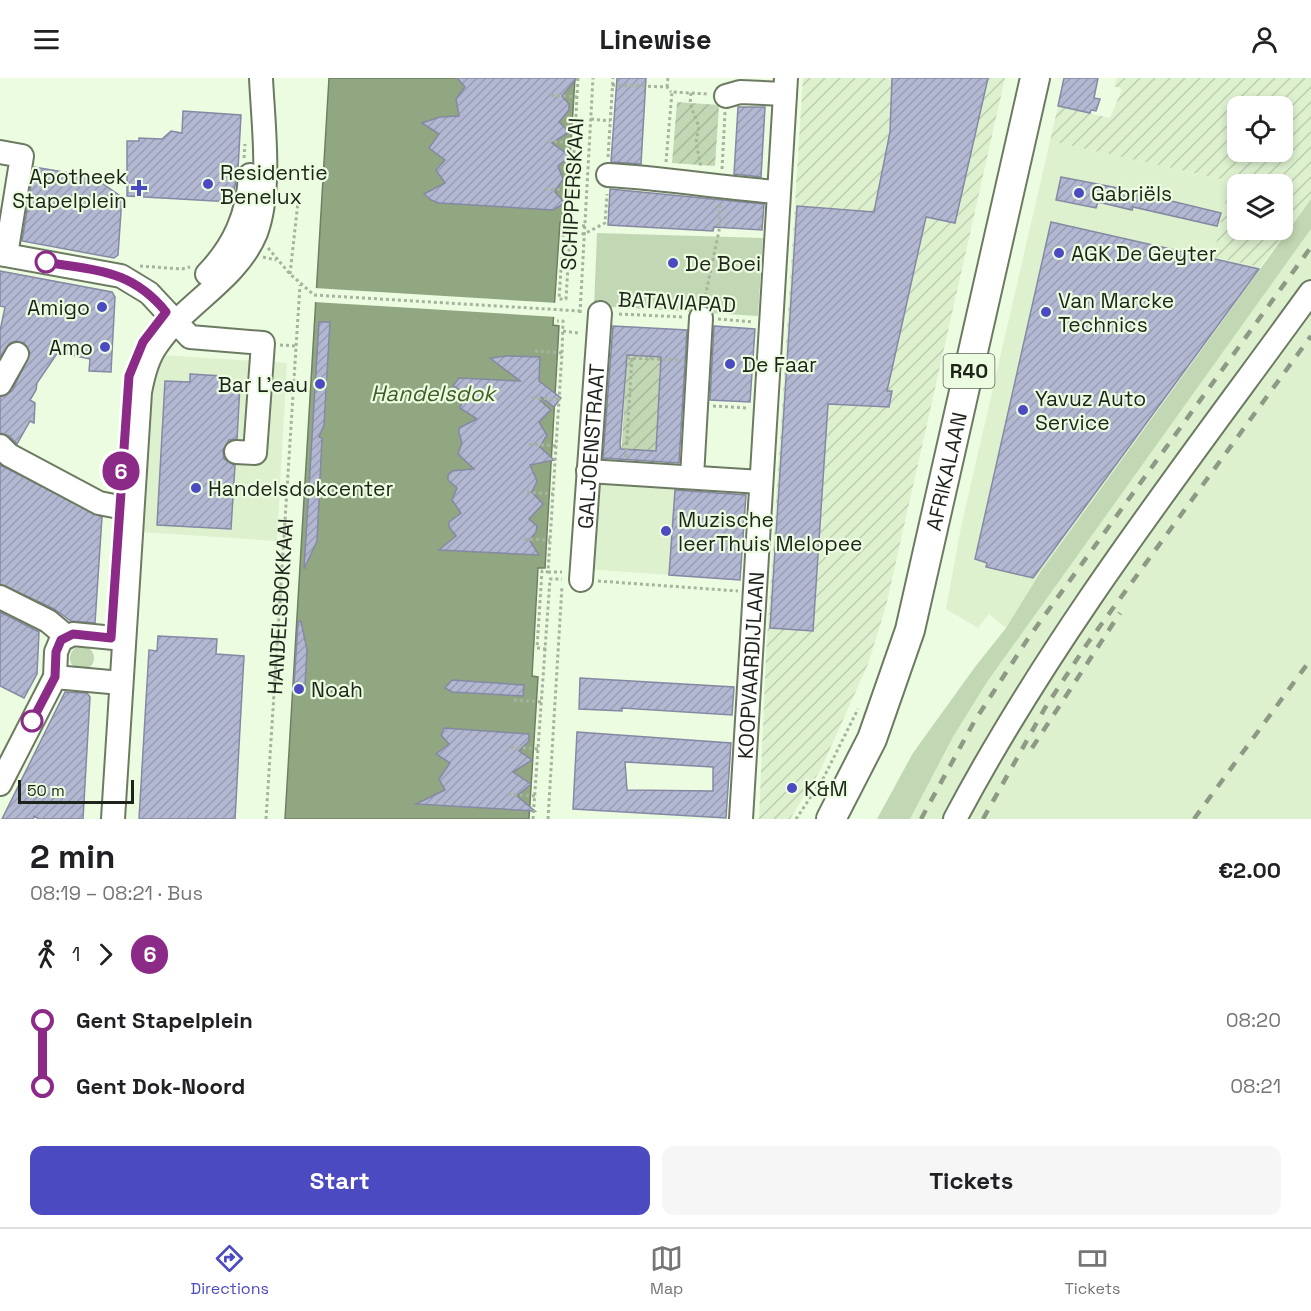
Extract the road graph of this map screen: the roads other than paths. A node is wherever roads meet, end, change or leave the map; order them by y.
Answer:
1 (260, 78) edge
2 (1035, 78) edge
3 (785, 86) edge
4 (726, 96) road end
5 (0, 152) edge
6 (608, 175) road end
7 (778, 192) junction
8 (3, 255) edge
9 (1311, 292) edge
10 (590, 312) road end
11 (171, 317) junction
12 (701, 318) road end
13 (16, 354) dead end
14 (0, 384) edge
15 (0, 446) edge
16 (236, 452) dead end
17 (588, 471) junction
18 (692, 477) junction
19 (761, 482) junction
20 (118, 507) junction
21 (569, 577) road end
22 (121, 582) junction
23 (0, 597) edge
24 (66, 636) junction
25 (117, 638) junction
26 (55, 677) junction
27 (115, 683) junction
28 (0, 784) edge
29 (100, 819) edge
30 (112, 819) edge
31 (741, 819) edge
32 (831, 819) edge
33 (955, 819) edge

1 - 11 street
2 - 32 main road, AFRIKALAAN / R40
3 - 4 street
3 - 7 street, KOOPVAARDIJLAAN
5 - 8 street
6 - 7 street
7 - 19 street, KOOPVAARDIJLAAN
8 - 11 street
9 - 33 street
10 - 17 street, GALJOENSTRAAT
11 - 16 street
11 - 20 street
11 - 22 street
12 - 18 street
13 - 14 street
15 - 20 street
17 - 18 street
17 - 21 street, GALJOENSTRAAT
18 - 19 street
19 - 31 street, KOOPVAARDIJLAAN
20 - 22 street
22 - 25 street
23 - 24 street
24 - 25 street
24 - 26 street
25 - 27 street
26 - 27 street
26 - 28 street
27 - 29 street
27 - 30 street

